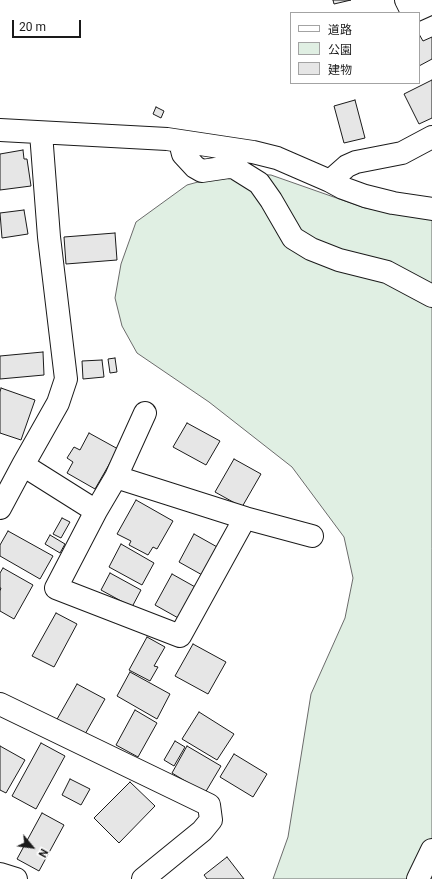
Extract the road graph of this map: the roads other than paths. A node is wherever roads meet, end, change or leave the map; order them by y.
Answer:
1 (406, 0) edge
2 (432, 3) edge
3 (0, 130) edge
4 (42, 133) junction
5 (432, 137) edge
6 (180, 142) junction
7 (330, 181) junction
8 (432, 209) edge
9 (432, 296) edge
10 (145, 413) dead end
11 (23, 465) junction
12 (116, 477) junction
13 (0, 508) edge
14 (96, 511) junction
15 (245, 518) junction
16 (312, 536) dead end
17 (0, 704) edge
18 (432, 850) edge
19 (0, 874) edge
20 (16, 879) edge
21 (143, 879) edge
22 (418, 879) edge

1 - 2 street
3 - 4 street
4 - 6 street
4 - 11 street
5 - 7 street
6 - 7 street
6 - 9 street
7 - 8 street
10 - 12 street
11 - 13 street
11 - 14 street
12 - 14 street
12 - 15 street
14 - 15 street
15 - 16 street
17 - 21 street
18 - 22 street
19 - 20 street

